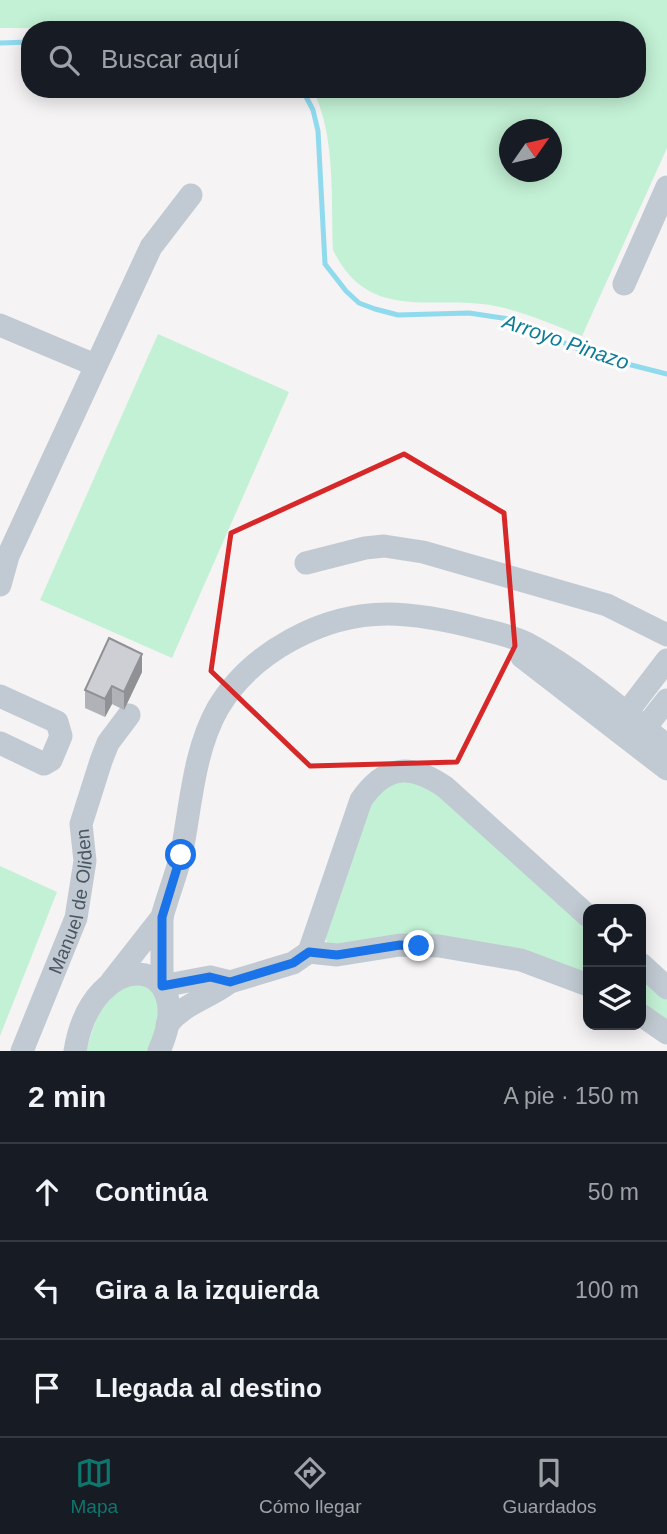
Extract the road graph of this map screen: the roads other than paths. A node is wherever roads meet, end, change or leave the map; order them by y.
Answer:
1 (667, 187) edge
2 (191, 195) dead end
3 (624, 284) dead end
4 (0, 325) edge
5 (94, 365) junction
6 (306, 563) dead end
7 (0, 585) edge
8 (667, 635) edge
9 (667, 660) edge
10 (0, 696) edge
11 (667, 700) edge
12 (130, 715) dead end
13 (621, 720) junction
14 (639, 735) junction
15 (0, 743) edge
16 (667, 746) edge
17 (667, 769) edge
18 (583, 911) edge
19 (162, 917) junction
20 (309, 952) junction
21 (644, 967) edge
22 (111, 982) junction
23 (230, 982) junction
24 (583, 983) edge
25 (162, 986) junction
26 (667, 988) edge
27 (646, 1018) edge
28 (167, 1025) junction
29 (667, 1033) edge
30 (22, 1051) edge
31 (75, 1051) edge
32 (159, 1051) edge

1 - 3 street
2 - 5 street
4 - 5 street
5 - 7 street
6 - 8 street
9 - 13 street
10 - 15 street
11 - 14 street
12 - 30 street, Manuel de Oliden
13 - 14 street
13 - 19 street
14 - 16 street
14 - 17 street
18 - 20 street
19 - 22 street
19 - 25 street
20 - 23 street
20 - 24 street
21 - 26 street
22 - 25 street
22 - 31 street
23 - 25 street
23 - 28 street
25 - 28 street
27 - 29 street
28 - 32 street

